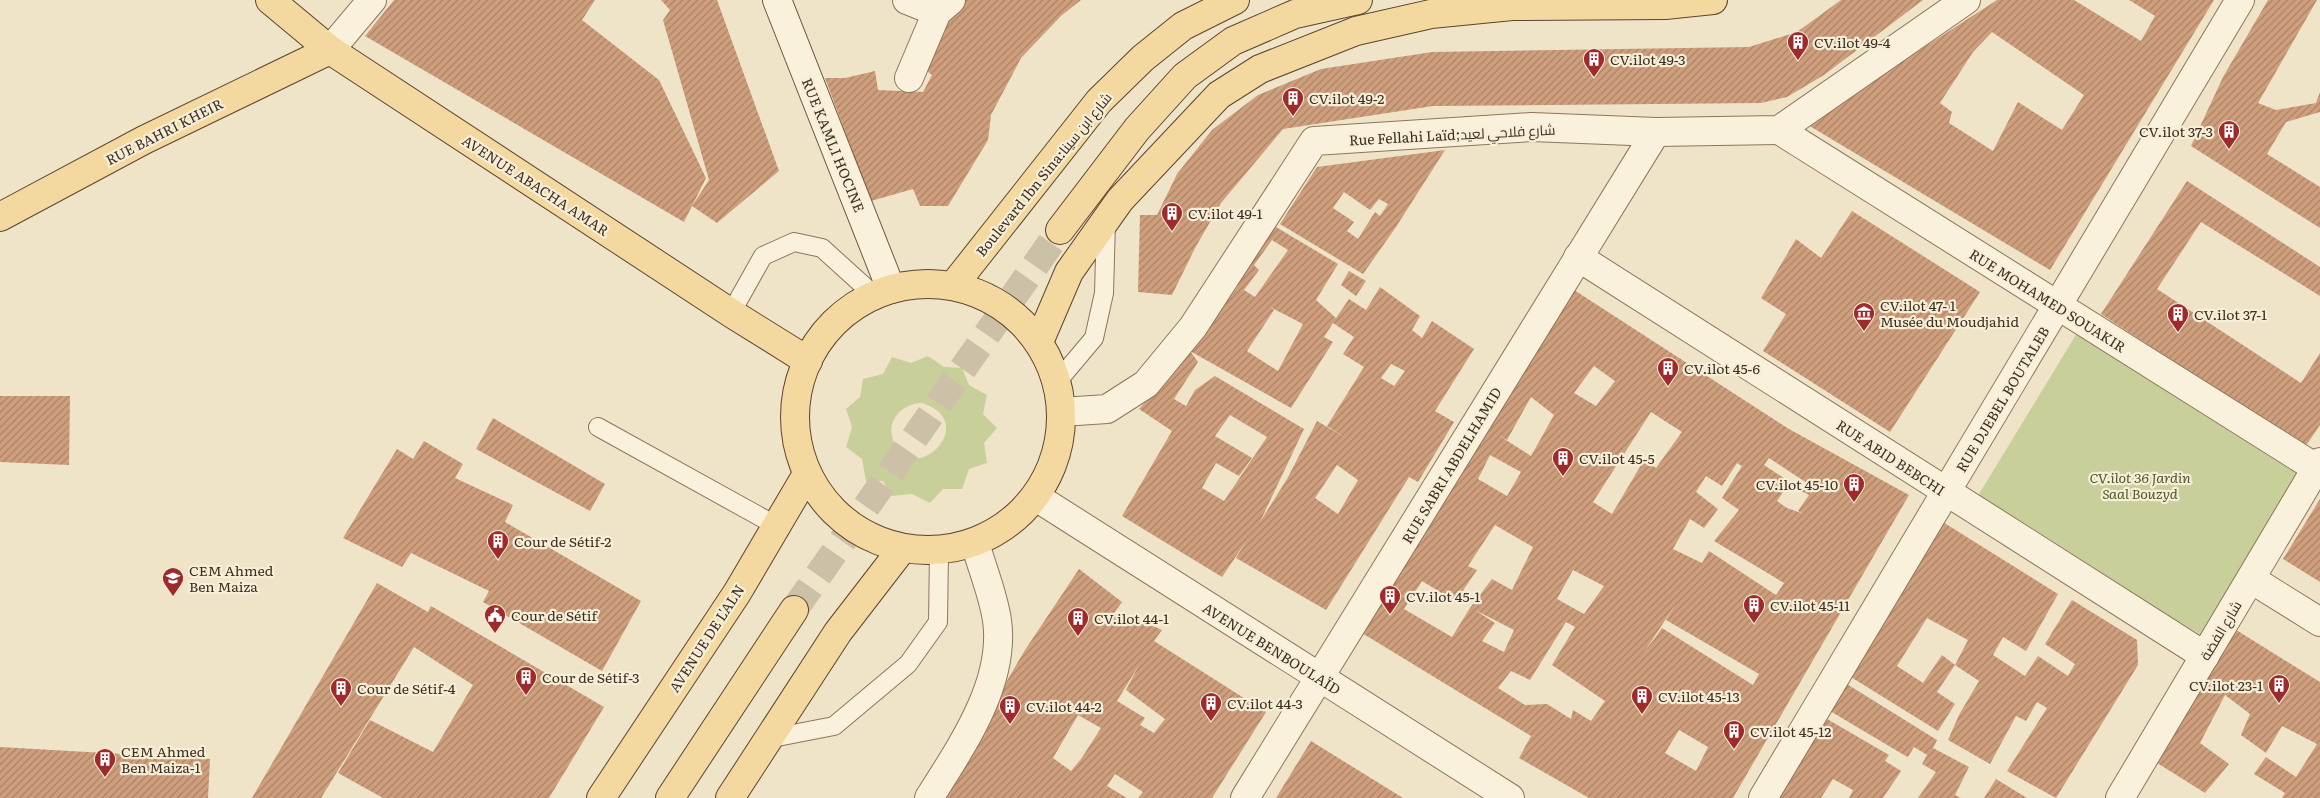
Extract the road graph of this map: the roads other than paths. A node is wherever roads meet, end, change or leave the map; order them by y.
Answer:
1 (270, 0) edge
2 (372, 0) edge
3 (777, 0) edge
4 (907, 0) edge
5 (1235, 0) edge
6 (1358, 0) edge
7 (1713, 0) edge
8 (1966, 0) edge
9 (2240, 0) edge
10 (1501, 3) edge
11 (944, 6) edge
12 (330, 50) junction
13 (910, 78) dead end
14 (1779, 130) junction
15 (1656, 132) junction
16 (0, 217) edge
17 (1106, 221) junction
18 (1060, 230) tunnel mouth
19 (1578, 257) junction
20 (953, 286) junction
21 (883, 292) junction
22 (2057, 306) junction
23 (731, 313) junction
24 (1039, 342) junction
25 (808, 360) junction
26 (1057, 382) junction
27 (1062, 412) junction
28 (598, 427) dead end
29 (2318, 465) edge
30 (807, 474) junction
31 (1946, 492) junction
32 (1036, 497) junction
33 (775, 525) junction
34 (975, 543) junction
35 (902, 549) junction
36 (939, 551) junction
37 (2251, 579) junction
38 (794, 610) tunnel mouth
39 (2320, 622) edge
40 (2205, 656) junction
41 (1320, 679) junction
42 (767, 739) junction
43 (601, 798) edge
44 (670, 798) edge
45 (730, 798) edge
46 (929, 798) edge
47 (1245, 798) edge
48 (1510, 798) edge
49 (1763, 798) edge
50 (2120, 798) edge

1 - 12 main road, AVENUE ABACHA AMAR
2 - 12 street
3 - 21 street, RUE KAMLI HOCINE
4 - 11 street
5 - 20 main road, Boulevard Ibn Sina:شارع ابن سينا
6 - 18 main road
7 - 10 main road
8 - 14 street
9 - 22 street, RUE DJEBEL BOUTALEB
10 - 17 main road
11 - 13 street
12 - 16 main road, RUE BAHRI KHEIR
12 - 23 main road, AVENUE ABACHA AMAR
14 - 15 street, Rue Fellahi Laïd;شارع فلاحي لعيد
14 - 22 street, RUE MOHAMED SOUAKIR
15 - 19 street, RUE SABRI ABDELHAMID
15 - 27 street, Rue Fellahi Laïd;شارع فلاحي لعيد
17 - 24 main road
17 - 26 lane
19 - 31 street, RUE ABID BEBCHI
19 - 41 street, RUE SABRI ABDELHAMID
20 - 21 main road
20 - 24 main road
21 - 23 lane
21 - 25 main road
22 - 29 street, RUE MOHAMED SOUAKIR
22 - 31 street, RUE DJEBEL BOUTALEB
23 - 25 main road, AVENUE ABACHA AMAR
24 - 26 main road
25 - 30 main road
26 - 27 main road
27 - 32 main road
28 - 33 lane
29 - 37 street, شارع الفضة
30 - 33 main road, AVENUE DE L'ALN
30 - 35 main road
31 - 40 street, RUE ABID BEBCHI
31 - 49 street, RUE DJEBEL BOUTALEB
32 - 34 main road
32 - 41 street, AVENUE BENBOULAÏD
33 - 43 main road, AVENUE DE L'ALN
34 - 36 main road
34 - 46 street
35 - 36 main road
35 - 42 main road
36 - 42 lane
37 - 39 street
37 - 40 street, شارع الفضة
38 - 44 main road
40 - 50 street, شارع الفضة
41 - 47 street, RUE SABRI ABDELHAMID
41 - 48 street, AVENUE BENBOULAÏD
42 - 45 main road

